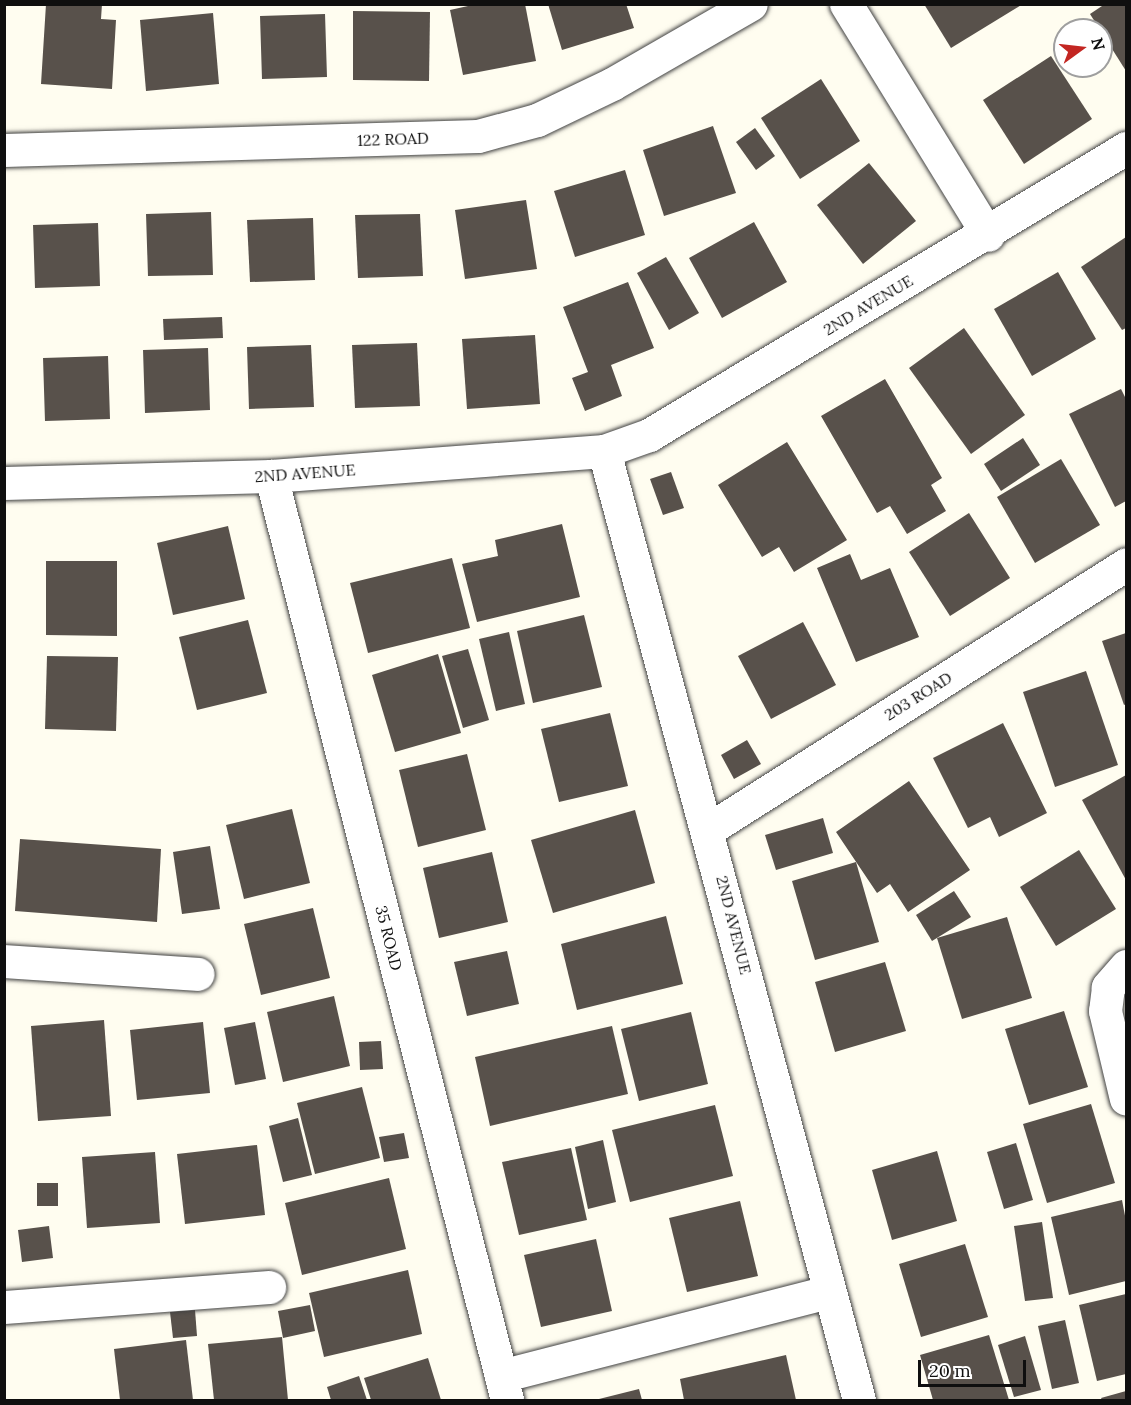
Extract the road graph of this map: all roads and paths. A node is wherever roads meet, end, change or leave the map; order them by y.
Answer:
1 (751, 4) edge
2 (846, 4) edge
3 (1126, 148) edge
4 (4, 150) edge
5 (988, 235) junction
6 (604, 451) junction
7 (271, 476) junction
8 (4, 483) edge
9 (1126, 564) edge
10 (709, 829) junction
11 (4, 961) edge
12 (1126, 966) edge
13 (198, 974) dead end
14 (1126, 1099) edge
15 (269, 1287) dead end
16 (829, 1292) junction
17 (4, 1307) edge
18 (504, 1388) edge
19 (859, 1401) edge

1 - 4 street, 122 ROAD
2 - 5 street
3 - 5 street, 2ND AVENUE
5 - 6 street, 2ND AVENUE
6 - 7 street, 2ND AVENUE
6 - 10 street, 2ND AVENUE
7 - 8 street, 2ND AVENUE
7 - 18 street, 35 ROAD
9 - 10 street, 203 ROAD
10 - 16 street, 2ND AVENUE
11 - 13 street
12 - 14 street
15 - 17 street
16 - 18 street
16 - 19 street, 2ND AVENUE

